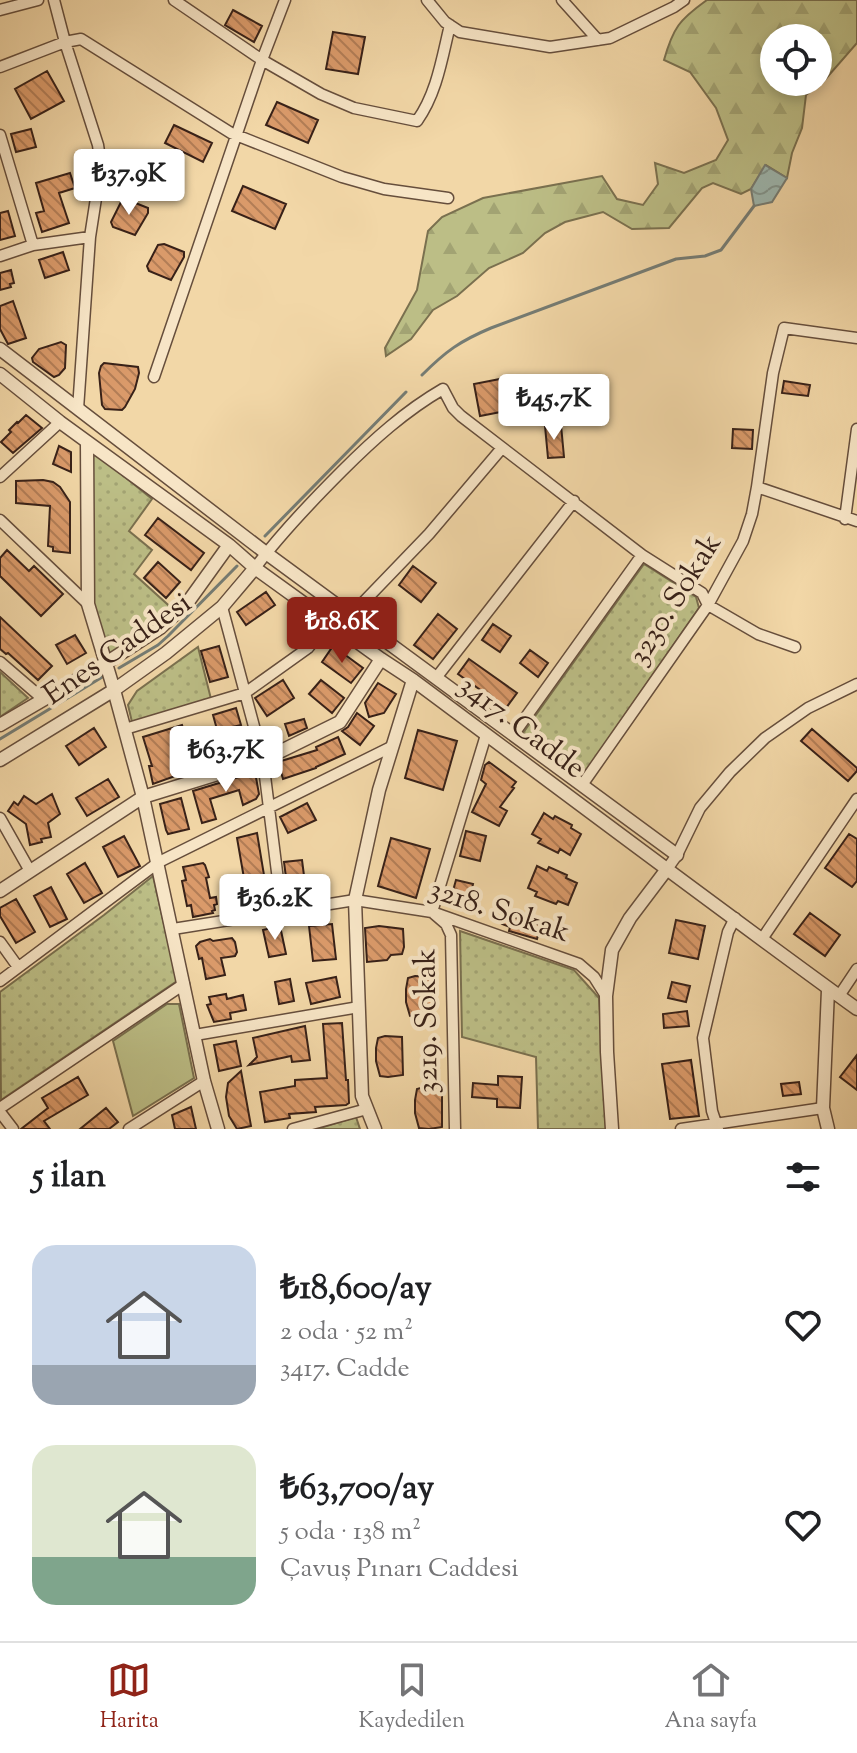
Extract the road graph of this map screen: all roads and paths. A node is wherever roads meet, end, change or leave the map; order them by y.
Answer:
1 (38, 0) edge
2 (54, 0) edge
3 (174, 0) edge
4 (285, 0) edge
5 (427, 0) edge
6 (562, 0) edge
7 (683, 0) edge
8 (0, 10) edge
9 (447, 23) junction
10 (598, 40) junction
11 (65, 42) junction
12 (262, 60) junction
13 (0, 67) edge
14 (0, 135) edge
15 (237, 135) junction
16 (448, 198) dead end
17 (90, 237) junction
18 (33, 245) junction
19 (0, 256) edge
20 (857, 338) edge
21 (0, 349) edge
22 (0, 374) edge
23 (154, 377) dead end
24 (78, 409) junction
25 (60, 422) junction
26 (857, 429) edge
27 (87, 442) junction
28 (502, 448) junction
29 (0, 477) edge
30 (757, 487) junction
31 (574, 501) junction
32 (845, 519) junction
33 (0, 520) edge
34 (857, 521) edge
35 (239, 532) junction
36 (229, 545) junction
37 (266, 553) junction
38 (642, 555) junction
39 (255, 568) junction
40 (88, 604) junction
41 (708, 605) junction
42 (222, 607) junction
43 (351, 615) junction
44 (330, 621) junction
45 (795, 647) dead end
46 (381, 659) junction
47 (0, 662) edge
48 (106, 663) junction
49 (436, 678) junction
50 (413, 680) junction
51 (857, 684) edge
52 (114, 690) junction
53 (245, 693) junction
54 (43, 699) junction
55 (0, 725) edge
56 (125, 729) junction
57 (486, 735) junction
58 (513, 735) junction
59 (393, 746) junction
60 (0, 760) edge
61 (263, 760) junction
62 (582, 785) junction
63 (143, 797) junction
64 (857, 799) edge
65 (270, 807) junction
66 (0, 818) edge
67 (677, 855) junction
68 (159, 862) junction
69 (667, 869) junction
70 (30, 871) junction
71 (0, 891) edge
72 (355, 900) junction
73 (282, 912) junction
74 (432, 912) junction
75 (735, 918) junction
76 (173, 929) junction
77 (762, 939) junction
78 (0, 942) edge
79 (18, 967) junction
80 (857, 969) edge
81 (0, 981) edge
82 (184, 984) junction
83 (834, 993) junction
84 (606, 996) junction
85 (359, 1007) junction
86 (857, 1009) edge
87 (195, 1035) junction
88 (204, 1081) junction
89 (823, 1108) junction
90 (367, 1109) junction
91 (0, 1110) edge
92 (717, 1127) edge
93 (13, 1129) edge
94 (129, 1129) edge
95 (218, 1129) edge
96 (293, 1129) edge
97 (375, 1129) edge
98 (455, 1129) edge
99 (612, 1129) edge
100 (681, 1129) edge
101 (828, 1129) edge

1 - 8 street
2 - 11 street
3 - 12 street
4 - 12 street
5 - 9 street
6 - 10 street
7 - 10 street
9 - 10 street
9 - 12 street
11 - 13 street
11 - 15 street
11 - 17 street
12 - 15 street
14 - 18 street
15 - 16 street
15 - 23 street
17 - 18 street
17 - 24 street
18 - 19 street
20 - 30 street, 3230. Sokak
21 - 24 street, 3417. Cadde
22 - 25 street, 3417. Cadde
24 - 35 street, 3417. Cadde
25 - 27 street, 3417. Cadde
25 - 29 street
26 - 32 street
27 - 36 street, 3417. Cadde
27 - 40 street
28 - 31 street
28 - 37 street
28 - 43 street
30 - 32 street
30 - 41 street, 3230. Sokak
31 - 38 street
31 - 49 street
32 - 34 street
33 - 40 street
35 - 36 street
35 - 37 street, 3417. Cadde
36 - 39 street, 3417. Cadde
36 - 48 street, Enes Caddesi
37 - 39 street
37 - 43 street, 3417. Cadde
38 - 41 street
38 - 58 street
39 - 42 street, Enes Caddesi
39 - 44 street, 3417. Cadde
40 - 48 street
41 - 45 street
41 - 62 street, 3230. Sokak
42 - 52 street, Enes Caddesi
42 - 53 street
43 - 49 street, 3417. Cadde
44 - 46 street, 3417. Cadde
44 - 53 street
46 - 50 street, 3417. Cadde
46 - 61 street
47 - 54 street
48 - 52 street
48 - 54 street, Enes Caddesi
49 - 58 street, 3417. Cadde
50 - 57 street, 3417. Cadde
50 - 59 street
51 - 67 street
52 - 56 street
52 - 60 street, Enes Caddesi
53 - 56 street
53 - 61 street
54 - 55 street, Enes Caddesi
56 - 63 street
57 - 69 street, 3417. Cadde
57 - 74 street, 3219. Sokak
58 - 62 street, 3417. Cadde
59 - 65 street
59 - 72 street
61 - 63 street
61 - 65 street
62 - 67 street, 3417. Cadde
63 - 68 street
63 - 70 street
64 - 77 street
65 - 68 street
65 - 73 street
66 - 70 street
67 - 69 street
68 - 76 street
68 - 79 street
69 - 75 street, 3417. Cadde
69 - 84 street
70 - 71 street
72 - 73 street, 3218. Sokak
72 - 74 street, 3218. Sokak
72 - 85 street
73 - 76 street, 3218. Sokak
74 - 84 street, 3218. Sokak
74 - 98 street, 3219. Sokak
75 - 77 street, 3417. Cadde
75 - 92 street
76 - 82 street
77 - 83 street, 3417. Cadde
78 - 79 street
79 - 81 street
80 - 83 street
82 - 87 street
82 - 91 street
83 - 86 street, 3417. Cadde
83 - 89 street
84 - 99 street
85 - 87 street
85 - 90 street
87 - 88 street
88 - 94 street
88 - 95 street
89 - 92 street
89 - 101 street
90 - 96 street
90 - 97 street
91 - 93 street
92 - 100 street

